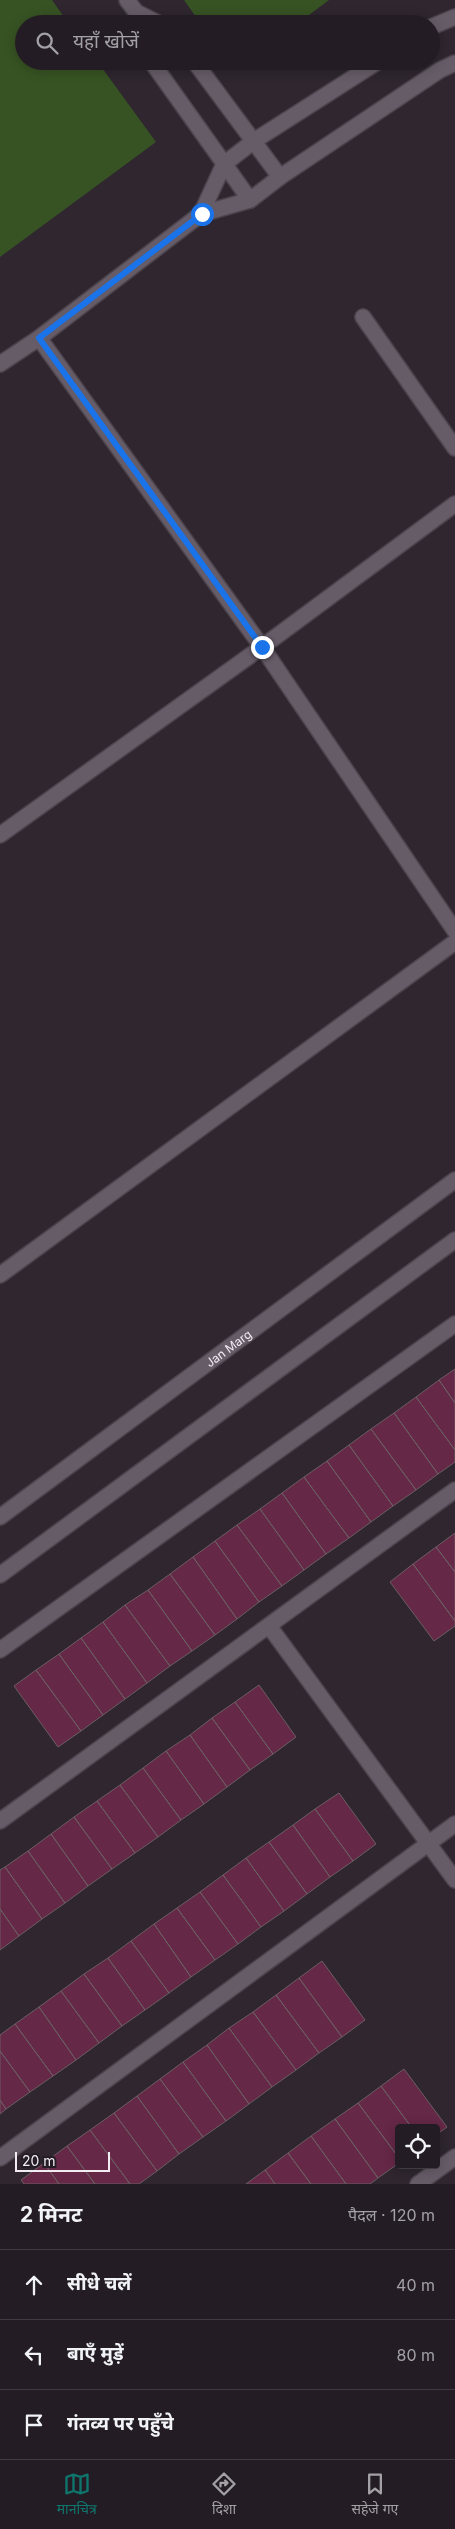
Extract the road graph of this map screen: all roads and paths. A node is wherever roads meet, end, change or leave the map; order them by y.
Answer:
1 (455, 17) edge
2 (440, 23) edge
3 (455, 63) edge
4 (157, 70) edge
5 (201, 70) edge
6 (365, 70) edge
7 (254, 141) junction
8 (224, 164) junction
9 (280, 177) junction
10 (250, 200) junction
11 (202, 214) junction
12 (363, 317) dead end
13 (39, 338) junction
14 (0, 364) edge
15 (455, 448) edge
16 (455, 504) edge
17 (262, 647) junction
18 (0, 835) edge
19 (455, 932) edge
20 (455, 942) edge
21 (455, 1180) edge
22 (455, 1240) edge
23 (0, 1275) edge
24 (455, 1324) edge
25 (455, 1490) edge
26 (0, 1516) edge
27 (0, 1576) edge
28 (269, 1626) junction
29 (0, 1650) edge
30 (0, 1821) edge
31 (455, 1824) edge
32 (428, 1843) junction
33 (455, 1880) edge
34 (455, 2157) edge
35 (0, 2158) edge
36 (418, 2184) edge

1 - 2 street
3 - 9 street
4 - 8 street
5 - 7 street
6 - 7 street
7 - 8 street
7 - 9 street
8 - 10 street
8 - 11 street
9 - 10 street
10 - 11 street
11 - 13 street
12 - 15 street
13 - 14 street
13 - 17 street
16 - 17 street
17 - 18 street
17 - 19 street
20 - 23 street
21 - 26 street, Jan Marg
22 - 27 street
24 - 29 street
25 - 28 street
28 - 30 street
28 - 32 street
31 - 32 street
32 - 33 street
32 - 35 street
34 - 36 street

